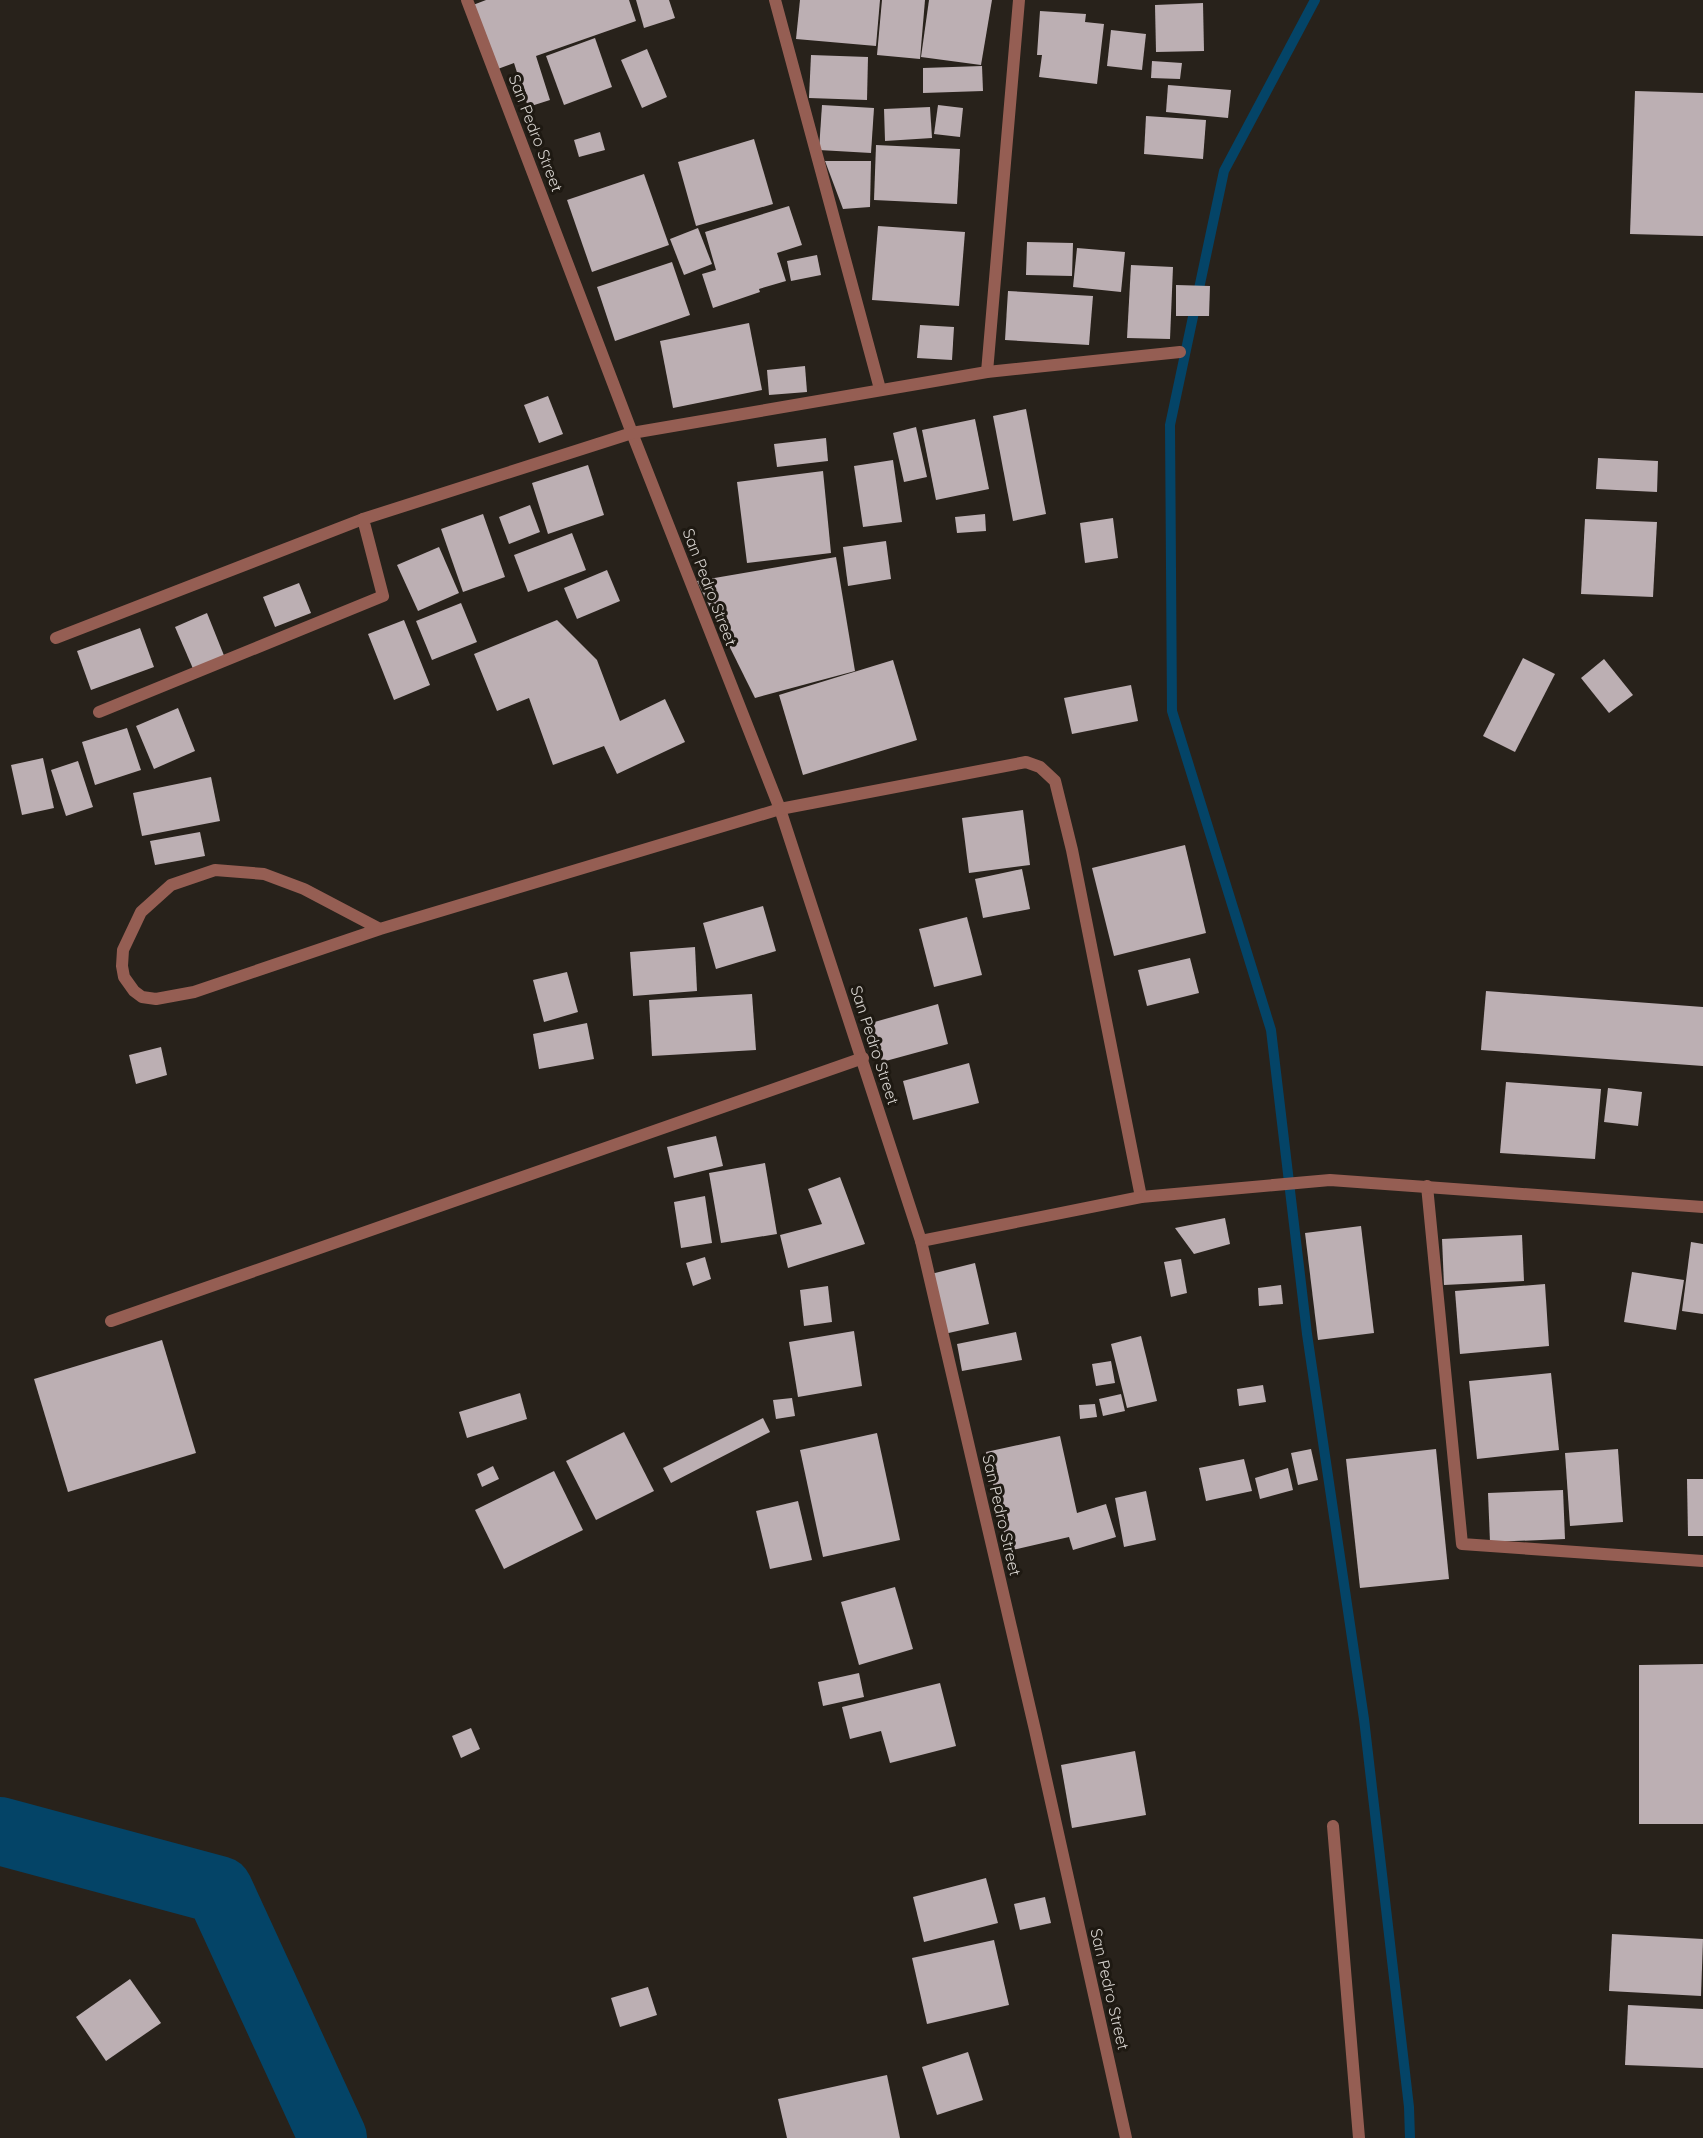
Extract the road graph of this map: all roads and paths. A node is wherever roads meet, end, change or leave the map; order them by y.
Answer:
1 (467, 0) edge
2 (775, 0) edge
3 (1019, 0) edge
4 (1180, 352) dead end
5 (987, 372) junction
6 (880, 389) junction
7 (632, 433) junction
8 (363, 519) junction
9 (56, 638) dead end
10 (99, 712) dead end
11 (780, 809) junction
12 (380, 928) junction
13 (863, 1059) junction
14 (1427, 1186) junction
15 (1141, 1197) junction
16 (1703, 1207) edge
17 (921, 1241) junction
18 (111, 1320) dead end
19 (1703, 1561) edge
20 (1333, 1826) dead end
21 (1126, 2138) edge
22 (1359, 2138) edge

1 - 7 street, San Pedro Street
2 - 6 street
3 - 5 street
4 - 5 street
5 - 6 street
6 - 7 street
7 - 8 street
7 - 11 street, San Pedro Street
8 - 9 street
8 - 10 street
11 - 12 street
11 - 13 street, San Pedro Street
11 - 15 street
12 - 12 street
13 - 17 street, San Pedro Street
13 - 18 street
14 - 15 street
14 - 16 street
14 - 19 street
15 - 17 street
17 - 21 street, San Pedro Street
20 - 22 street

